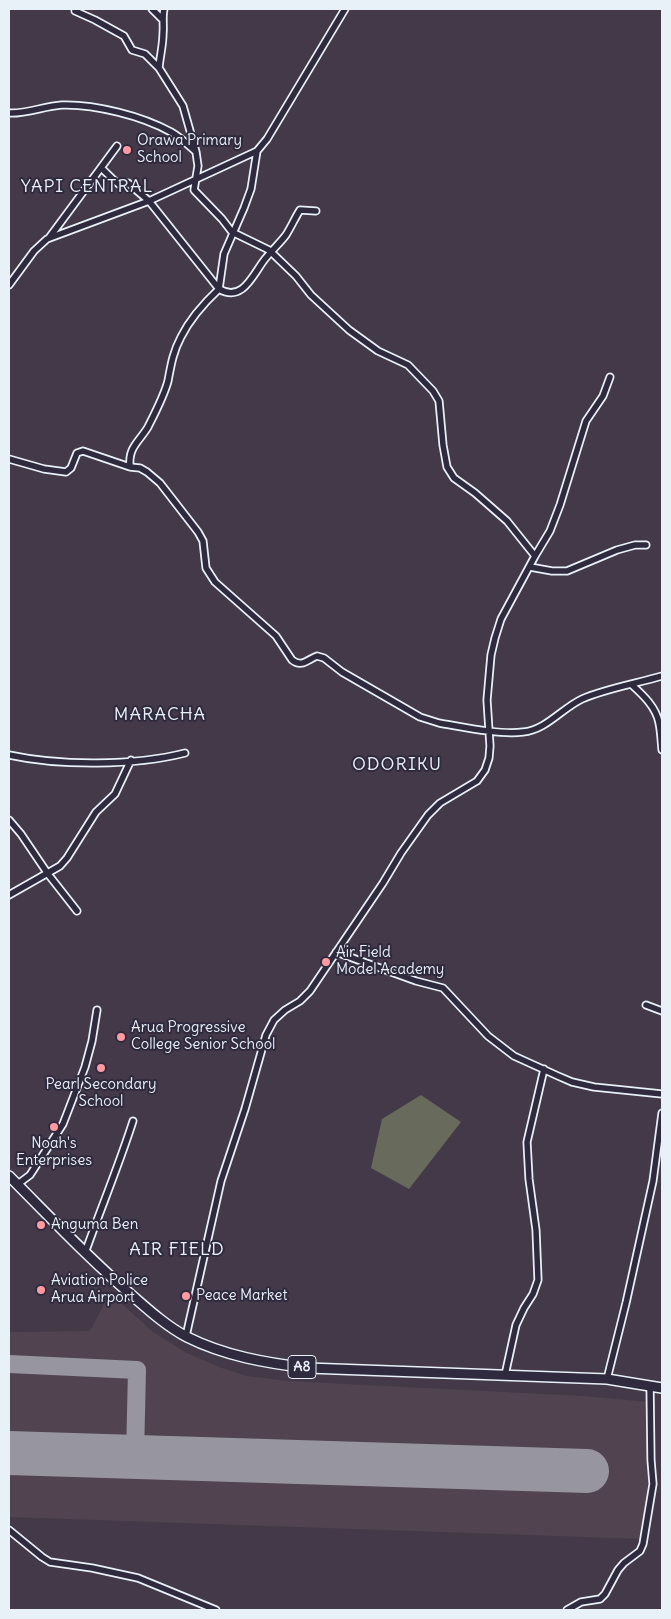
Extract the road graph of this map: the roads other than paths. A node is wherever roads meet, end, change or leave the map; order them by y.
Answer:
1 (152, 9) edge
2 (164, 9) edge
3 (345, 9) edge
4 (75, 12) dead end
5 (162, 19) junction
6 (159, 68) junction
7 (9, 113) edge
8 (117, 146) dead end
9 (257, 151) junction
10 (196, 152) junction
11 (101, 168) junction
12 (196, 179) junction
13 (149, 201) junction
14 (316, 212) dead end
15 (232, 232) junction
16 (47, 240) junction
17 (271, 252) junction
18 (9, 284) edge
19 (219, 289) junction
20 (610, 377) dead end
21 (9, 459) edge
22 (130, 467) junction
23 (646, 545) dead end
24 (535, 556) junction
25 (530, 567) junction
26 (662, 676) edge
27 (632, 685) junction
28 (488, 730) junction
29 (662, 750) edge
30 (185, 753) dead end
31 (9, 755) edge
32 (131, 760) junction
33 (9, 820) edge
34 (48, 874) junction
35 (9, 895) edge
36 (77, 911) dead end
37 (336, 952) junction
38 (646, 1005) dead end
39 (97, 1010) dead end
40 (662, 1011) edge
41 (544, 1069) junction
42 (662, 1094) edge
43 (662, 1113) edge
44 (133, 1121) dead end
45 (12, 1180) edge
46 (85, 1252) junction
47 (186, 1336) junction
48 (506, 1374) junction
49 (607, 1379) junction
50 (650, 1385) junction
51 (662, 1388) edge
52 (9, 1530) edge
53 (216, 1610) edge
54 (567, 1610) edge

1 - 5 street
2 - 5 street
3 - 9 street
4 - 6 street
5 - 6 street
6 - 10 street
7 - 10 street
8 - 11 street
9 - 12 street
9 - 15 street
10 - 12 street
11 - 13 street
11 - 16 street
12 - 13 street
12 - 15 street
13 - 16 street
13 - 19 street
14 - 17 street
15 - 17 street
15 - 19 street
16 - 18 street
17 - 19 street
17 - 24 street
19 - 22 street
20 - 24 street
21 - 22 street
22 - 28 street
23 - 25 street
24 - 25 street
25 - 28 street
26 - 27 street
27 - 28 street
27 - 29 street
28 - 37 street
30 - 32 street
31 - 32 street
32 - 34 street
33 - 34 street
34 - 35 street
34 - 36 street
37 - 41 street
37 - 47 street
38 - 40 street
39 - 45 street
41 - 42 street
41 - 48 street
43 - 49 street
44 - 46 street
45 - 46 main road, A8
46 - 47 main road, A8
47 - 48 main road, A8
48 - 49 main road, A8
49 - 50 main road, A8
50 - 51 main road, A8
50 - 54 street
52 - 53 street

